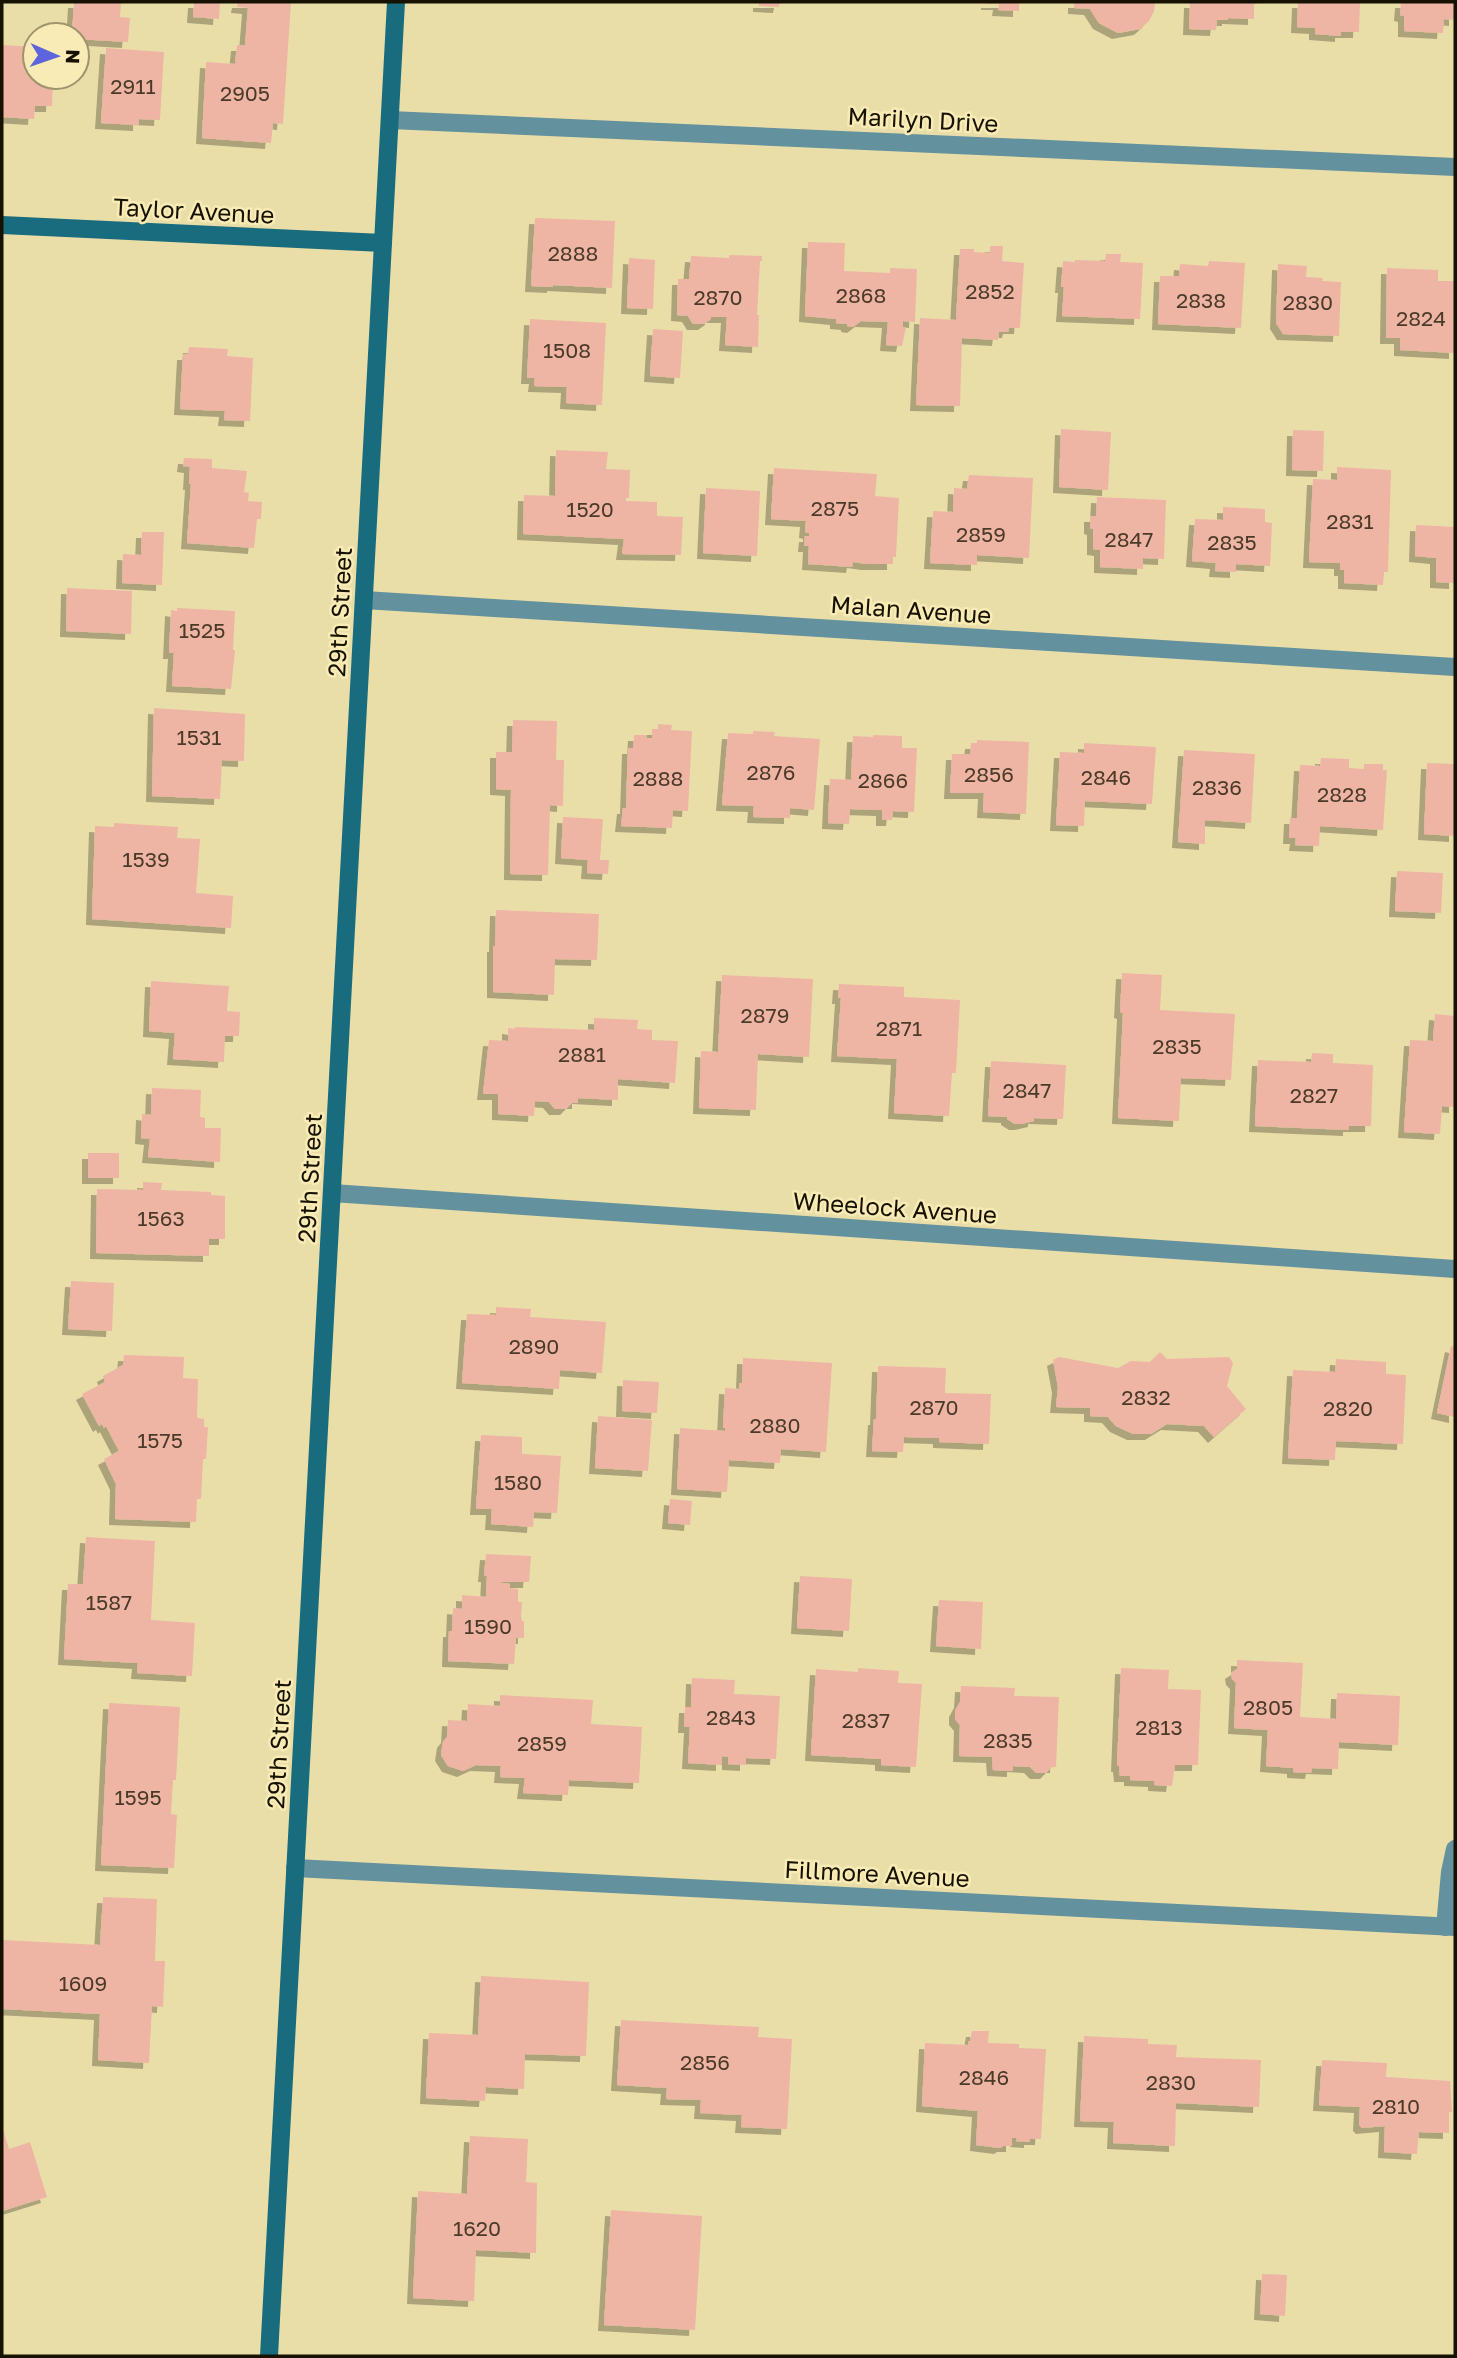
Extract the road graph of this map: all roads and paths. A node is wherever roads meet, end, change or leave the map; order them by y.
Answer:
1 (396, 2) edge
2 (390, 120) junction
3 (1455, 167) edge
4 (2, 225) edge
5 (383, 243) junction
6 (364, 600) junction
7 (1455, 667) edge
8 (332, 1193) junction
9 (1455, 1269) edge
10 (1455, 1849) edge
11 (295, 1868) junction
12 (1450, 1927) edge
13 (269, 2356) edge

1 - 2 street, 29th Street
2 - 3 street, Marilyn Drive
2 - 5 street, 29th Street
4 - 5 street, Taylor Avenue
5 - 6 street, 29th Street
6 - 7 street, Malan Avenue
6 - 8 street, 29th Street
8 - 9 street, Wheelock Avenue
8 - 11 street, 29th Street
10 - 12 street
11 - 12 street, Fillmore Avenue
11 - 13 street, 29th Street

